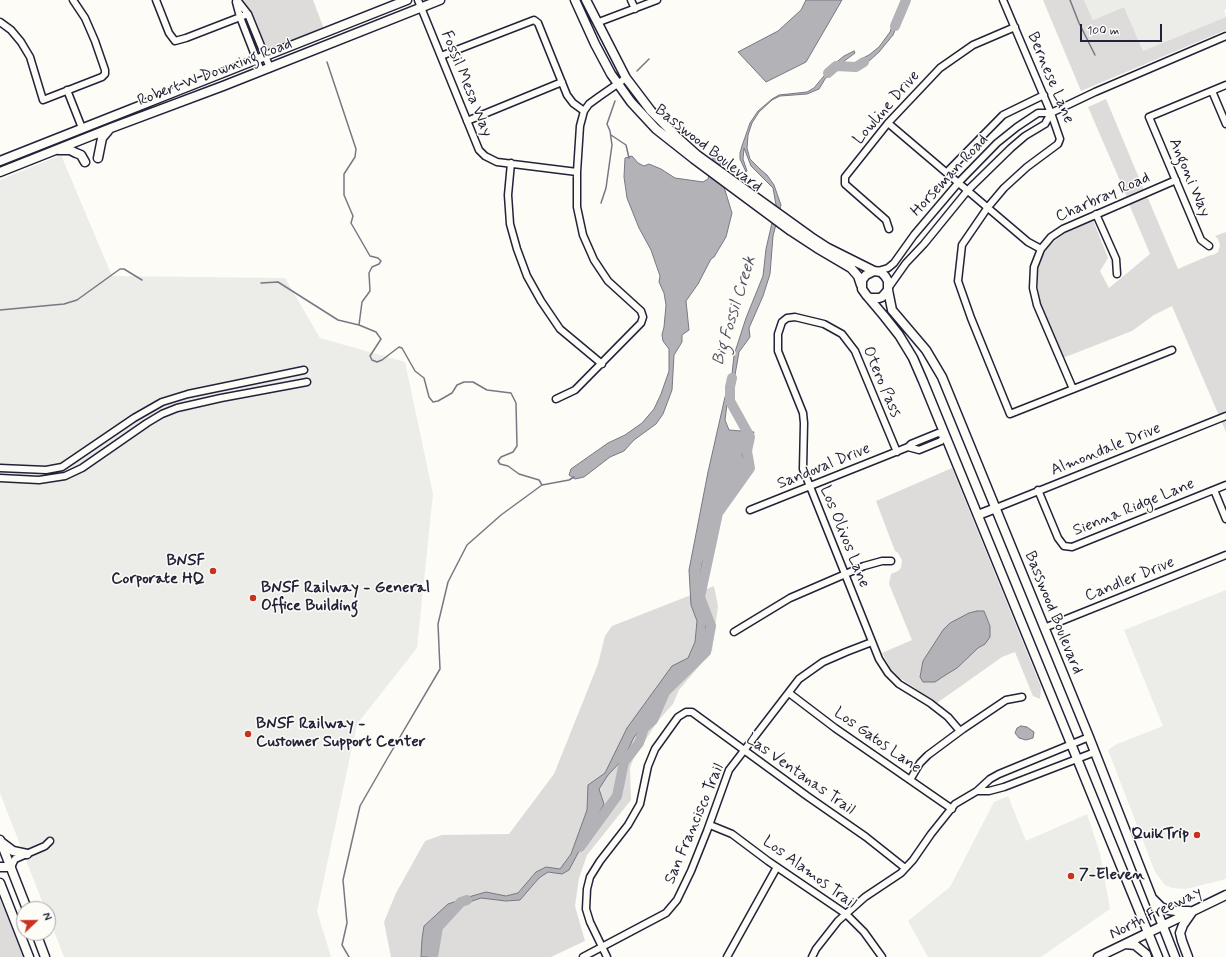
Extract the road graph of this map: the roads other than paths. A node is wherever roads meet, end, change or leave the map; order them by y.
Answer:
1 (73, 0) edge
2 (156, 0) edge
3 (236, 0) edge
4 (407, 0) edge
5 (440, 0) edge
6 (576, 0) edge
7 (586, 0) edge
8 (632, 0) edge
9 (657, 0) edge
10 (1003, 0) edge
11 (420, 4) edge
12 (635, 9) junction
13 (248, 14) junction
14 (240, 17) junction
15 (0, 22) edge
16 (599, 22) junction
17 (1014, 27) junction
18 (1226, 36) edge
19 (441, 56) junction
20 (265, 57) junction
21 (257, 60) junction
22 (270, 68) junction
23 (261, 71) junction
24 (626, 78) junction
25 (562, 82) junction
26 (618, 84) junction
27 (1226, 86) edge
28 (67, 90) junction
29 (1212, 91) junction
30 (1044, 95) junction
31 (584, 111) junction
32 (1051, 112) junction
33 (467, 120) junction
34 (888, 123) junction
35 (1226, 124) edge
36 (82, 128) junction
37 (112, 128) junction
38 (56, 150) junction
39 (696, 157) junction
40 (98, 158) dead end
41 (0, 161) edge
42 (85, 162) dead end
43 (510, 163) junction
44 (0, 172) edge
45 (577, 172) junction
46 (947, 172) junction
47 (1176, 180) junction
48 (959, 182) junction
49 (968, 190) junction
50 (988, 207) junction
51 (1096, 214) junction
52 (792, 228) junction
53 (889, 229) dead end
54 (1209, 246) dead end
55 (1041, 249) junction
56 (876, 271) junction
57 (1117, 274) dead end
58 (861, 285) junction
59 (888, 289) junction
60 (867, 296) junction
61 (787, 318) joint
62 (1172, 350) dead end
63 (602, 364) junction
64 (304, 370) dead end
65 (262, 379) junction
66 (307, 382) dead end
67 (218, 387) junction
68 (1073, 389) junction
69 (263, 390) junction
70 (221, 398) junction
71 (556, 398) dead end
72 (1226, 416) edge
73 (118, 429) junction
74 (945, 435) junction
75 (126, 437) junction
76 (920, 440) junction
77 (908, 447) junction
78 (924, 448) junction
79 (897, 452) junction
80 (0, 468) edge
81 (52, 469) junction
82 (0, 478) edge
83 (55, 478) junction
84 (1226, 485) edge
85 (810, 487) junction
86 (1038, 490) junction
87 (1214, 490) junction
88 (996, 508) junction
89 (750, 510) dead end
90 (978, 515) junction
91 (1226, 519) edge
92 (1226, 555) edge
93 (891, 561) dead end
94 (845, 575) junction
95 (1044, 628) junction
96 (734, 632) dead end
97 (872, 642) junction
98 (789, 693) junction
99 (1022, 697) dead end
100 (960, 732) junction
101 (1089, 737) junction
102 (1071, 744) junction
103 (744, 751) junction
104 (1095, 752) junction
105 (1077, 758) junction
106 (1007, 770) junction
107 (910, 780) junction
108 (989, 781) junction
109 (1013, 783) junction
110 (994, 790) junction
111 (977, 791) junction
112 (952, 809) junction
113 (710, 825) junction
114 (0, 840) edge
115 (50, 841) dead end
116 (27, 854) junction
117 (0, 867) edge
118 (11, 867) junction
119 (777, 867) junction
120 (905, 868) junction
121 (0, 883) edge
122 (1226, 895) edge
123 (1152, 898) junction
124 (24, 901) edge
125 (1194, 910) junction
126 (846, 914) junction
127 (1162, 926) junction
128 (1148, 932) junction
129 (39, 941) edge
130 (1126, 944) junction
131 (602, 947) junction
132 (29, 957) edge
133 (45, 957) edge
134 (583, 957) edge
135 (607, 957) edge
136 (727, 957) edge
137 (812, 957) edge
138 (882, 957) edge
139 (1098, 957) edge
140 (1147, 957) edge
141 (1158, 957) edge
142 (1175, 957) edge
143 (1188, 957) edge

1 - 28 street
2 - 14 street
3 - 13 street
3 - 14 street
4 - 20 main road, Robert W Downing Road
5 - 11 main road, Robert W Downing Road
6 - 26 main road, Basswood Boulevard
7 - 16 main road, Basswood Boulevard
8 - 12 street
9 - 12 street
10 - 17 street, Bernese Lane
11 - 19 street, Fossil Mesa Way
11 - 22 main road, Robert W Downing Road
12 - 16 street
13 - 14 street
13 - 20 street
14 - 21 street
15 - 28 street
16 - 24 main road, Basswood Boulevard
17 - 30 street, Bernese Lane
17 - 34 street, Lowline Drive
18 - 32 street, Horseman Road
19 - 25 street
19 - 33 street, Fossil Mesa Way
20 - 21 main road, Robert W Downing Road
20 - 22 street
21 - 23 street
21 - 36 main road, Robert W Downing Road
22 - 23 main road, Robert W Downing Road
23 - 37 main road, Robert W Downing Road
24 - 26 street
24 - 39 main road, Basswood Boulevard
25 - 31 street
25 - 33 street
26 - 31 street
26 - 39 main road, Basswood Boulevard
27 - 29 street
28 - 36 street
29 - 35 street
29 - 47 street, Angoni Way
30 - 32 street, Bernese Lane
30 - 46 street
31 - 45 street
32 - 48 street, Horseman Road
32 - 49 street, Horseman Road
32 - 50 street, Bernese Lane
33 - 43 street, Fossil Mesa Way
34 - 46 street
34 - 53 street, Lowline Drive
36 - 41 main road, Robert W Downing Road
37 - 38 main road, Robert W Downing Road
37 - 40 main road
38 - 42 main road
38 - 44 main road, Robert W Downing Road
39 - 52 main road, Basswood Boulevard
43 - 45 street, Fossil Mesa Way
43 - 63 street
45 - 63 street
46 - 48 street
47 - 51 street, Charbray Road
47 - 54 street, Angoni Way
48 - 49 street
48 - 56 street, Horseman Road
49 - 50 street
49 - 59 street, Horseman Road
50 - 55 street
50 - 68 street
51 - 55 street, Charbray Road
51 - 57 street
52 - 56 main road, Basswood Boulevard
52 - 58 main road, Basswood Boulevard
55 - 68 street, Charbray Road
56 - 58 main road
56 - 59 main road
58 - 60 main road
59 - 60 main road
59 - 88 main road, Basswood Boulevard
60 - 74 main road, Basswood Boulevard
61 - 79 street, Otero Pass
61 - 85 street, Los Olivos Lane
62 - 68 street
63 - 71 street
64 - 65 street
65 - 67 street
65 - 69 street
66 - 69 street
67 - 70 street
67 - 73 street
69 - 70 street
70 - 75 street
72 - 86 street, Almondale Drive
73 - 75 street
73 - 81 street
74 - 76 street, Sandoval Drive
74 - 78 street, Sandoval Drive
74 - 90 main road, Basswood Boulevard
75 - 83 street
76 - 77 street, Sandoval Drive
76 - 78 street
77 - 78 street, Sandoval Drive
77 - 79 street, Sandoval Drive
79 - 85 street, Sandoval Drive
80 - 81 street
81 - 83 street
82 - 83 street
84 - 87 street, Sienna Ridge Lane
85 - 89 street, Sandoval Drive
85 - 94 street, Los Olivos Lane
86 - 87 street, Sienna Ridge Lane
86 - 88 street, Almondale Drive
87 - 91 street
88 - 90 main road
88 - 95 main road, Basswood Boulevard
90 - 102 main road, Basswood Boulevard
92 - 95 street, Candler Drive
93 - 94 street
94 - 96 street
94 - 97 street, Los Olivos Lane
95 - 101 main road, Basswood Boulevard
97 - 98 street, San Francisco Trail
97 - 100 street, Los Olivos Lane
98 - 103 street, San Francisco Trail
98 - 107 street, Los Gatos Lane
99 - 100 street
100 - 107 street
101 - 102 street
101 - 104 main road, Basswood Boulevard
102 - 105 main road, Basswood Boulevard
102 - 106 street
103 - 113 street, San Francisco Trail
103 - 120 street, Las Ventanas Trail
103 - 131 street, Las Ventanas Trail
104 - 105 street
104 - 123 main road, Basswood Boulevard
105 - 109 street
105 - 128 main road, Basswood Boulevard
106 - 108 street
106 - 109 street
107 - 112 street, Los Gatos Lane
108 - 110 street
108 - 111 street
109 - 110 street
110 - 111 street
111 - 112 street
112 - 120 street
113 - 119 street, Los Alamos Trail
113 - 131 street, San Francisco Trail
114 - 116 main road
114 - 118 main road
115 - 116 street
116 - 118 street
117 - 118 main road
118 - 124 main road
119 - 126 street, Los Alamos Trail
119 - 136 street
120 - 126 street
121 - 132 main road
122 - 125 main road, North Freeway
123 - 125 main road
123 - 127 main road, Basswood Boulevard
125 - 127 main road, North Freeway
125 - 143 main road
126 - 137 street
126 - 138 street, Los Alamos Trail
127 - 128 main road, North Freeway
127 - 142 main road, Basswood Boulevard
128 - 130 main road, North Freeway
128 - 141 main road, Basswood Boulevard
129 - 133 main road
130 - 139 main road, North Freeway
130 - 140 main road
131 - 134 street, San Francisco Trail
131 - 135 street

